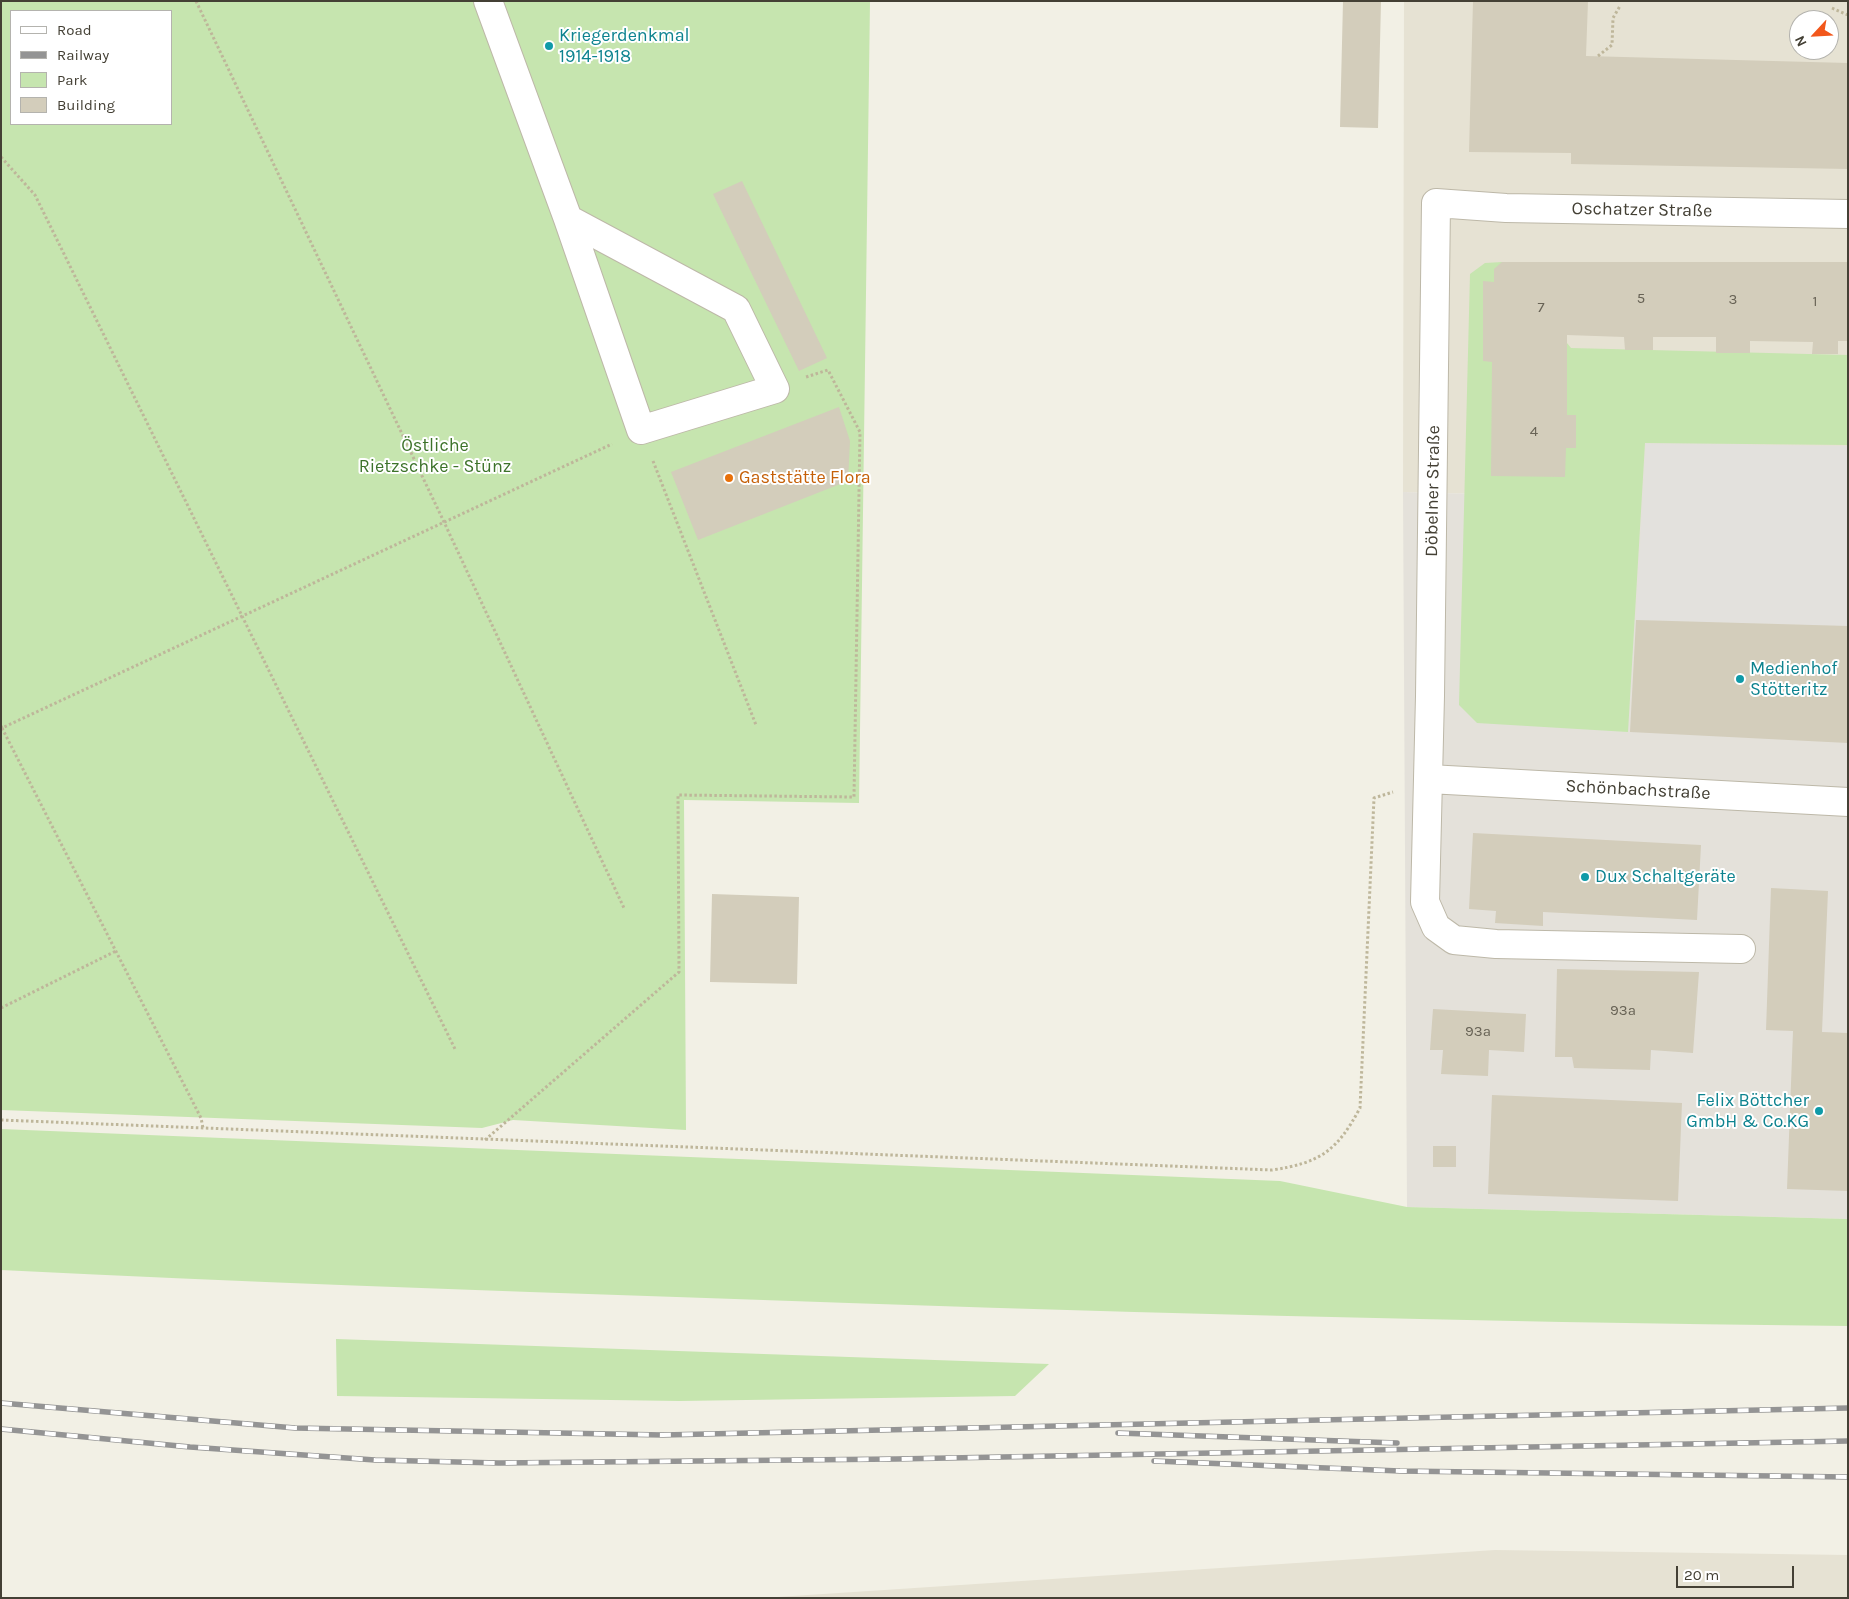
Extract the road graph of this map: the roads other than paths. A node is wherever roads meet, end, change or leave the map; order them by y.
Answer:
1 (488, 1) edge
2 (1436, 203) joint
3 (1848, 214) edge
4 (568, 219) junction
5 (1429, 779) junction
6 (1848, 802) edge
7 (1742, 949) dead end

1 - 4 street
2 - 3 street, Oschatzer Straße
2 - 5 street, Döbelner Straße
4 - 4 street
5 - 6 street, Schönbachstraße
5 - 7 street, Döbelner Straße

